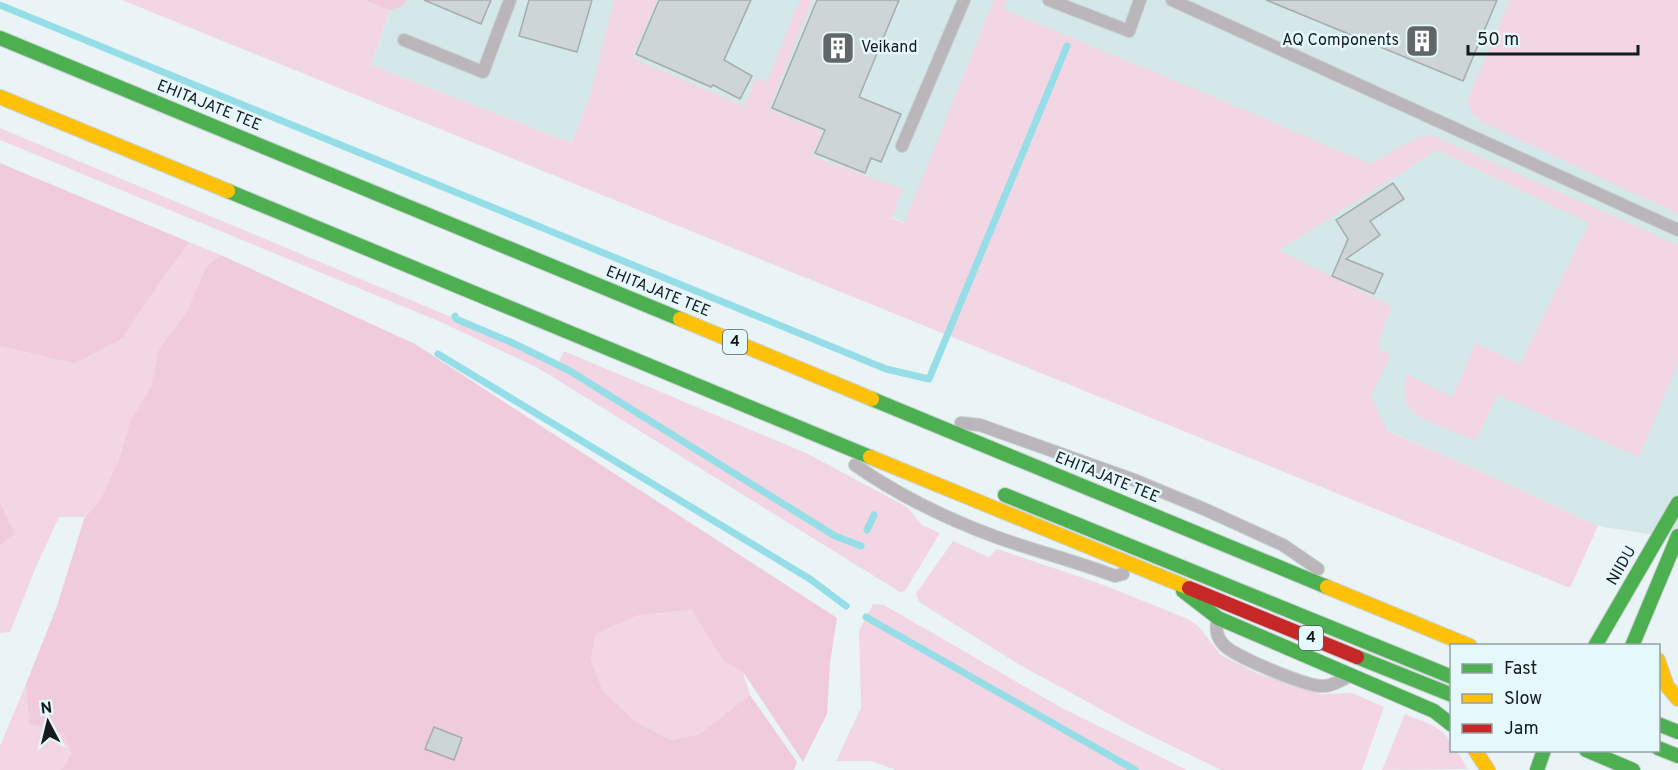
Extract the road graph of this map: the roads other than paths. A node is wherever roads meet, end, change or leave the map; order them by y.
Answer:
1 (510, 0) edge
2 (964, 0) edge
3 (1049, 0) edge
4 (1140, 0) edge
5 (1172, 0) edge
6 (0, 38) edge
7 (404, 40) dead end
8 (0, 97) edge
9 (902, 146) dead end
10 (1678, 230) edge
11 (927, 421) junction
12 (805, 430) junction
13 (946, 471) dead end
14 (912, 475) junction
15 (990, 489) dead end
16 (1678, 503) edge
17 (1677, 539) edge
18 (1141, 569) junction
19 (1170, 580) junction
20 (1365, 602) junction
21 (1662, 608) dead end
22 (1218, 618) junction
23 (1468, 644) edge
24 (1596, 644) edge
25 (1632, 644) edge
26 (1660, 670) edge
27 (1351, 675) junction
28 (1450, 676) edge
29 (1450, 694) edge
30 (1678, 699) edge
31 (1450, 723) edge
32 (1660, 724) edge
33 (1678, 732) edge
34 (1660, 748) edge
35 (1476, 752) edge
36 (1543, 752) edge
37 (1586, 753) edge
38 (1678, 756) edge
39 (1488, 770) edge
40 (1537, 770) edge
41 (1633, 770) edge

1 - 7 lane
2 - 9 lane
3 - 4 lane
5 - 10 lane
6 - 11 main road, EHITAJATE TEE / 4
8 - 12 main road, 4
11 - 20 main road, EHITAJATE TEE / 4
11 - 20 lane
12 - 14 main road, 4
12 - 18 lane
13 - 14 main road
14 - 18 main road, 4
15 - 28 main road
16 - 24 main road, NIIDU
17 - 21 main road
17 - 25 main road
18 - 19 main road, 4
19 - 22 main road
19 - 29 main road, 4
20 - 23 main road, EHITAJATE TEE / 4
22 - 27 main road
22 - 27 lane
26 - 30 main road
27 - 31 main road
32 - 33 main road
34 - 38 main road
35 - 39 main road
36 - 40 main road
37 - 41 main road

